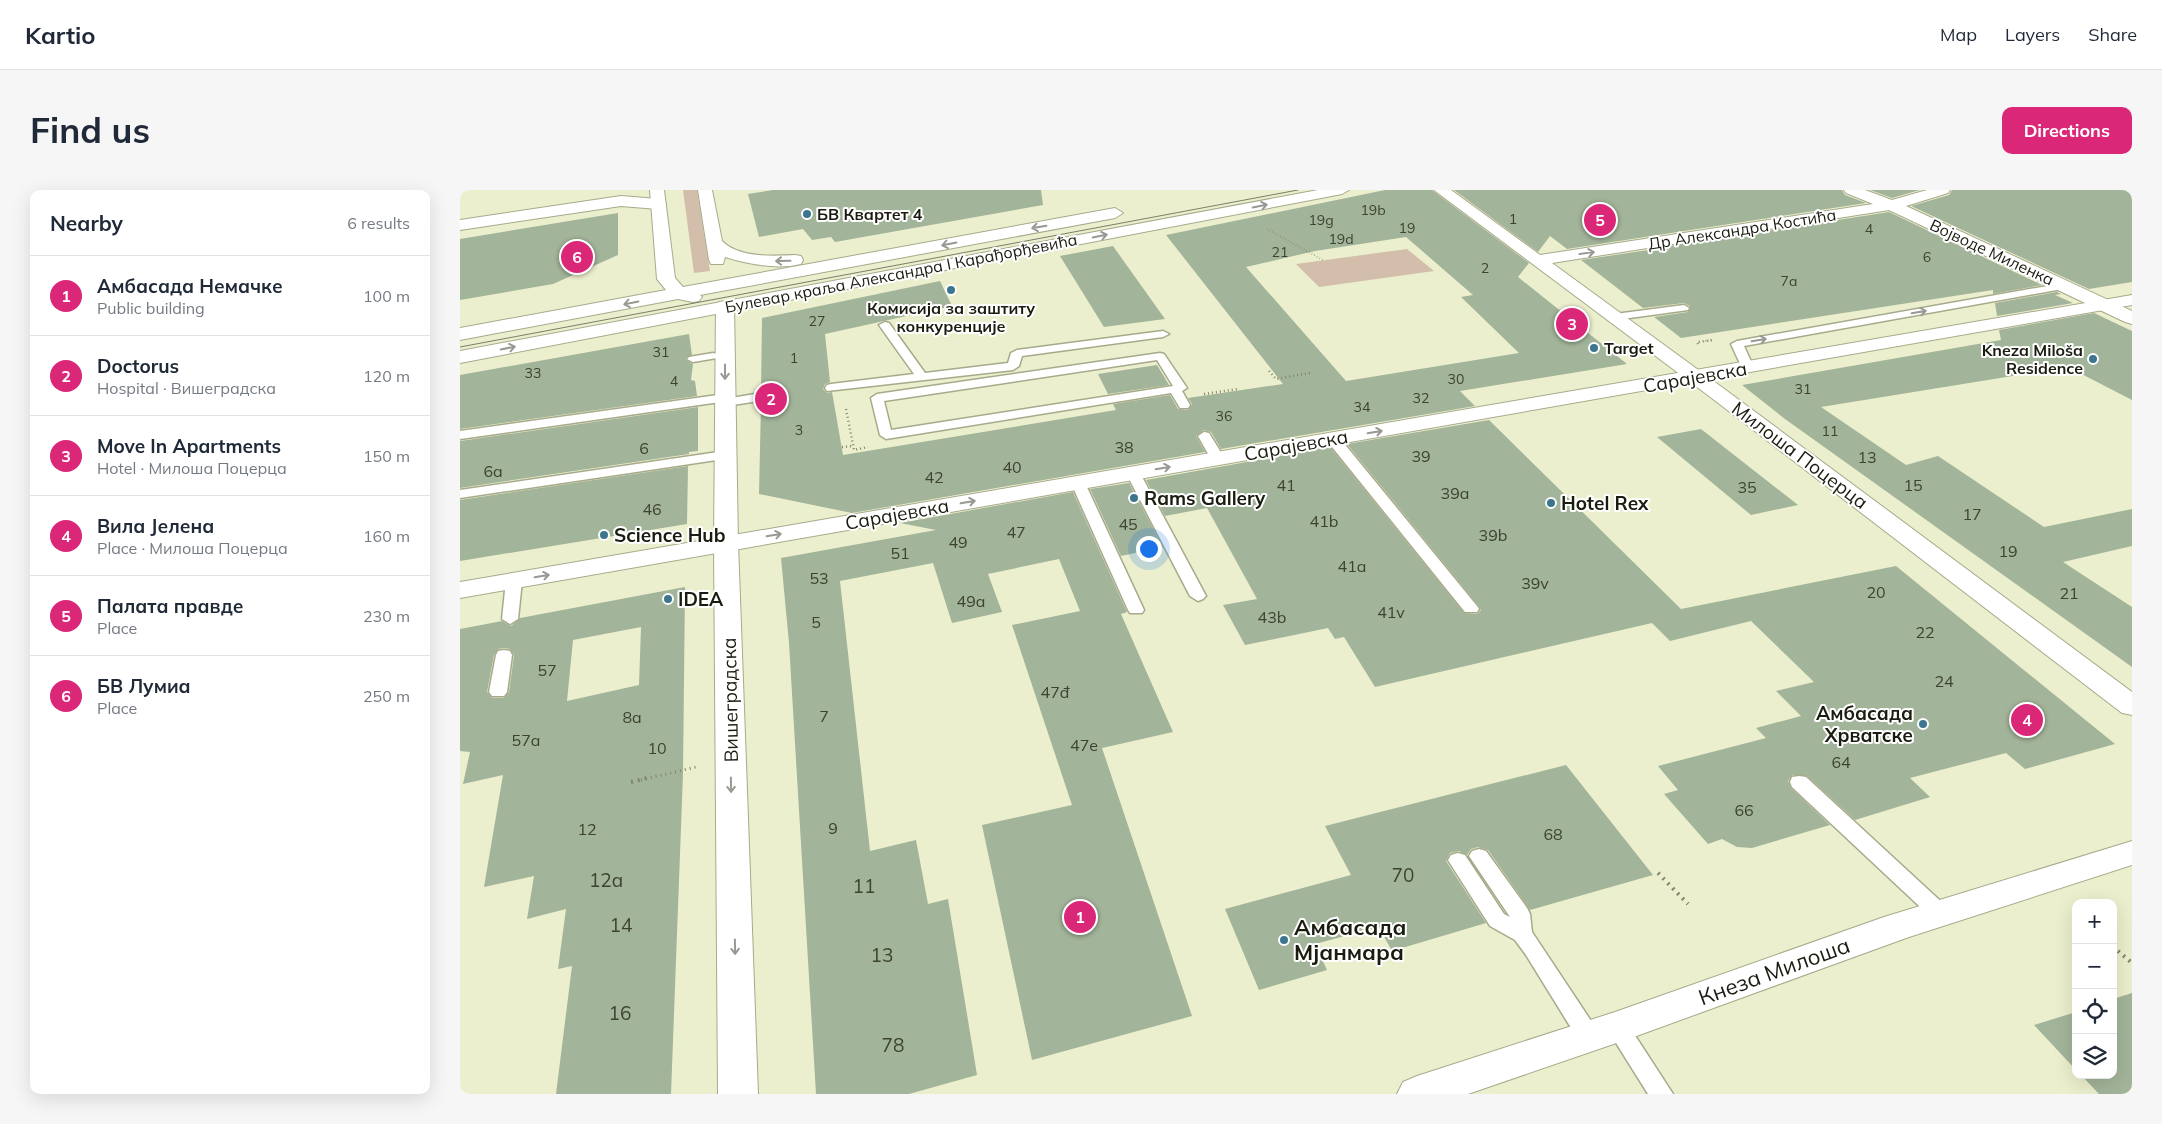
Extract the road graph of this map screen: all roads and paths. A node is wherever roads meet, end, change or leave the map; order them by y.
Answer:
1 (632, 190) edge
2 (705, 190) edge
3 (1342, 190) edge
4 (1441, 190) edge
5 (1850, 190) edge
6 (1943, 190) edge
7 (658, 197) edge
8 (1892, 205) junction
9 (1132, 210) dead end
10 (460, 217) edge
11 (460, 225) edge
12 (1262, 226) dead end
13 (714, 242) junction
14 (902, 253) junction
15 (1323, 260) dead end
16 (1539, 260) junction
17 (2064, 286) junction
18 (679, 294) junction
19 (724, 296) junction
20 (2132, 300) edge
21 (2102, 304) junction
22 (1684, 308) dead end
23 (1615, 317) junction
24 (2132, 318) edge
25 (885, 324) dead end
26 (460, 334) edge
27 (1163, 334) dead end
28 (713, 356) dead end
29 (460, 357) edge
30 (692, 359) dead end
31 (1748, 368) junction
32 (1269, 371) dead end
33 (1310, 373) dead end
34 (922, 377) junction
35 (1696, 377) junction
36 (831, 388) dead end
37 (1238, 389) dead end
38 (1170, 390) junction
39 (1212, 393) dead end
40 (761, 397) dead end
41 (726, 400) junction
42 (1180, 406) dead end
43 (460, 435) edge
44 (1200, 437) dead end
45 (1333, 439) junction
46 (853, 446) dead end
47 (842, 447) dead end
48 (726, 455) junction
49 (1214, 460) junction
50 (1133, 473) junction
51 (1078, 483) junction
52 (460, 494) edge
53 (726, 543) junction
54 (514, 581) junction
55 (460, 590) edge
56 (1198, 596) dead end
57 (1471, 609) dead end
58 (1136, 610) dead end
59 (510, 620) dead end
60 (504, 656) dead end
61 (498, 692) dead end
62 (2132, 706) edge
63 (699, 766) dead end
64 (631, 782) dead end
65 (1799, 782) dead end
66 (2132, 853) edge
67 (1479, 856) dead end
68 (1458, 860) dead end
69 (1658, 874) dead end
70 (1688, 904) dead end
71 (1940, 913) junction
72 (1522, 934) junction
73 (2118, 951) dead end
74 (2132, 963) edge
75 (1603, 1032) junction
76 (738, 1094) edge
77 (1417, 1094) edge
78 (1661, 1094) edge

1 - 10 street
2 - 13 street, Вишеградска
19 -> 3 street, Булевар краља Александра I Карађорђевића
4 - 16 street, Милоша Поцерца
5 - 8 street, Војводе Миленка
6 - 8 street, Др Александра Костића
7 - 11 street
7 - 18 street
16 -> 8 street, Др Александра Костића
8 - 17 street, Војводе Миленка
9 -> 14 street, Булевар краља Александра I Карађорђевића
12 - 15 path
14 -> 13 street
13 - 19 street, Вишеградска
14 - 19 street, Булевар краља Александра I Карађорђевића
16 - 23 street, Милоша Поцерца
17 - 21 street, Војводе Миленка
31 -> 17 lane
18 - 19 street
18 -> 26 street
29 -> 19 street, Булевар краља Александра I Карађорђевића
19 -> 41 street, Вишеградска
20 - 21 street, Сарајевска
21 - 24 street, Војводе Миленка
21 - 31 street, Сарајевска
22 - 23 lane
23 - 35 street, Милоша Поцерца
25 - 34 lane
27 - 34 lane
28 - 30 lane
31 - 35 street, Сарајевска
32 - 33 path
34 - 36 lane
45 -> 35 street, Сарајевска
35 - 62 street, Милоша Поцерца
37 - 39 path
38 - 38 lane
38 - 42 lane
40 - 41 lane
41 - 43 lane
41 - 48 street, Вишеградска
44 - 49 lane
45 - 49 street, Сарајевска
45 - 57 lane
46 - 47 path
48 - 52 lane
48 - 53 street, Вишеградска
50 -> 49 street, Сарајевска
50 - 51 street, Сарајевска
50 - 56 lane
53 -> 51 street, Сарајевска
51 - 58 lane
54 -> 53 street, Сарајевска
53 -> 76 street, Вишеградска
54 - 55 street, Сарајевска
54 - 59 lane
60 - 61 lane
63 - 64 path
65 - 71 lane
66 - 71 street, Кнеза Милоша
67 - 72 lane
68 - 72 lane
69 - 70 path
71 - 75 street, Кнеза Милоша
72 - 75 lane
73 - 74 path
75 - 77 street, Кнеза Милоша
75 - 78 lane

